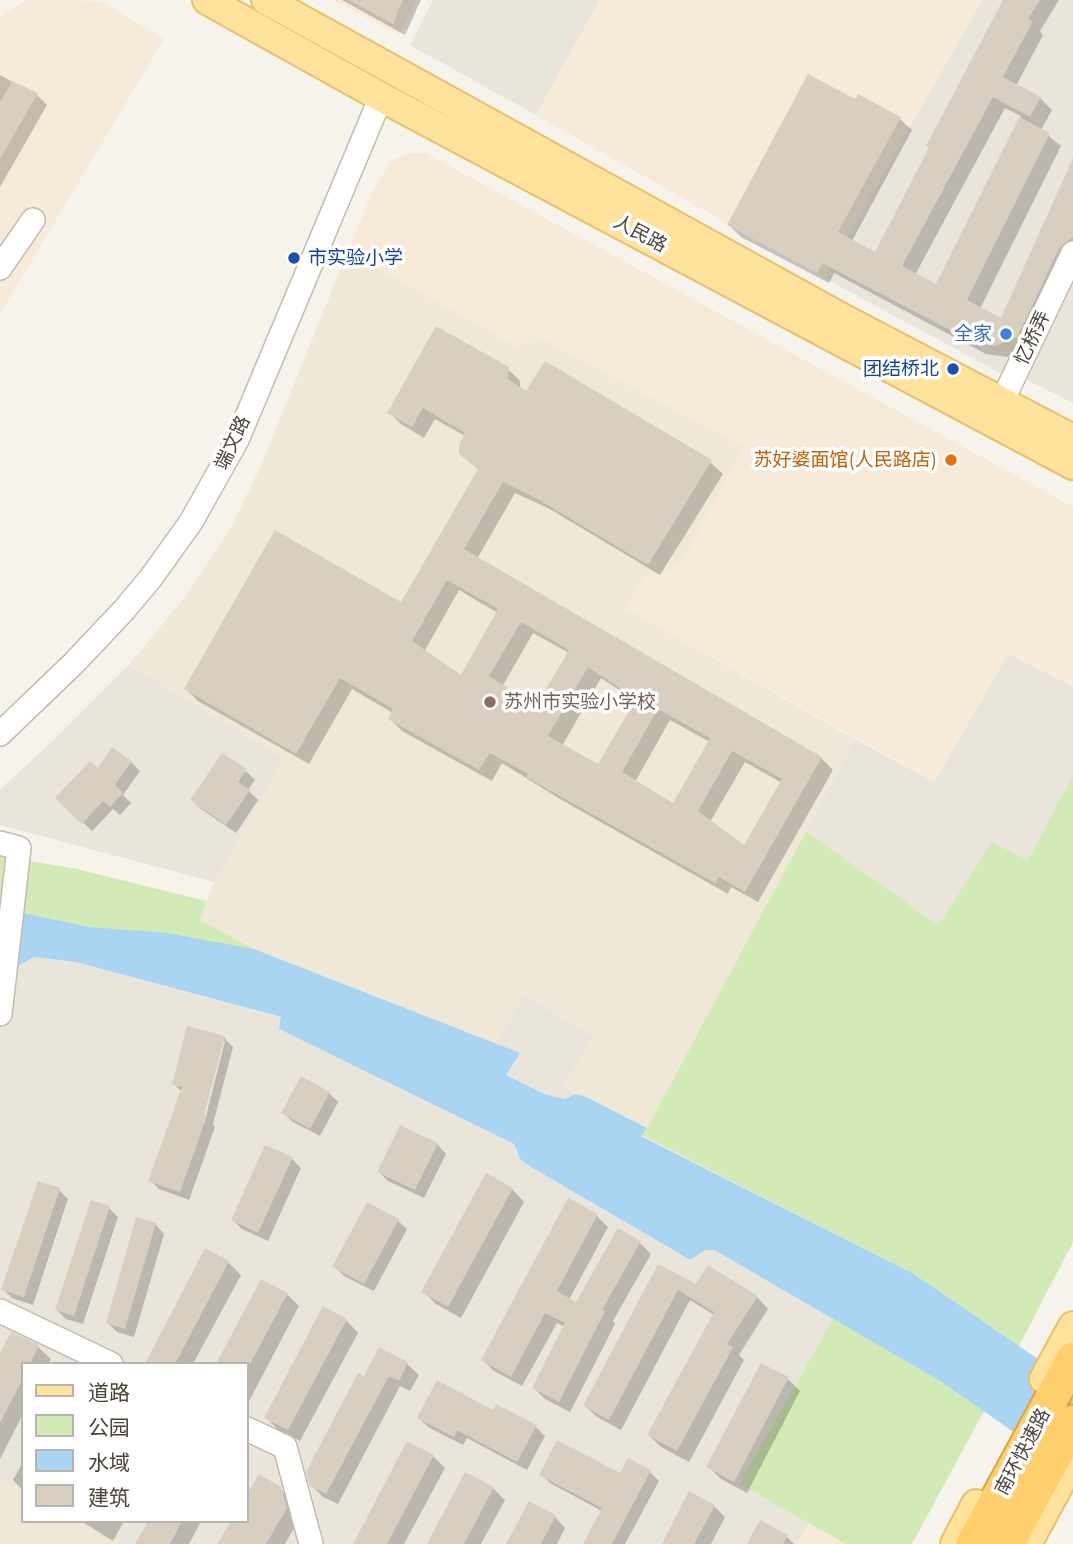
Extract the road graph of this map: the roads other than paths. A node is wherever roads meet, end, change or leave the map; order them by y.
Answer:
1 (207, 0) edge
2 (266, 0) edge
3 (381, 97) junction
4 (33, 220) dead end
5 (1073, 253) edge
6 (0, 268) edge
7 (998, 412) junction
8 (1073, 439) edge
9 (1073, 465) edge
10 (0, 734) edge
11 (10, 846) edge
12 (0, 1014) edge
13 (0, 1311) edge
14 (1073, 1326) edge
15 (1066, 1356) edge
16 (107, 1362) edge
17 (1073, 1422) edge
18 (248, 1429) edge
19 (1067, 1470) edge
20 (311, 1544) edge
21 (955, 1544) edge
22 (973, 1544) edge
23 (1007, 1544) edge
24 (1027, 1544) edge

1 - 3 main road, 人民路
2 - 7 main road, 人民路
3 - 7 main road, 人民路
3 - 10 street, 端文路
4 - 6 street
5 - 7 street, 忆桥弄
7 - 8 main road, 人民路
7 - 9 main road, 人民路
11 - 12 street
13 - 16 street
14 - 15 main road
15 - 21 main road
15 - 22 highway, 南环快速路
17 - 23 highway, 南环快速路
18 - 20 street
19 - 24 main road

